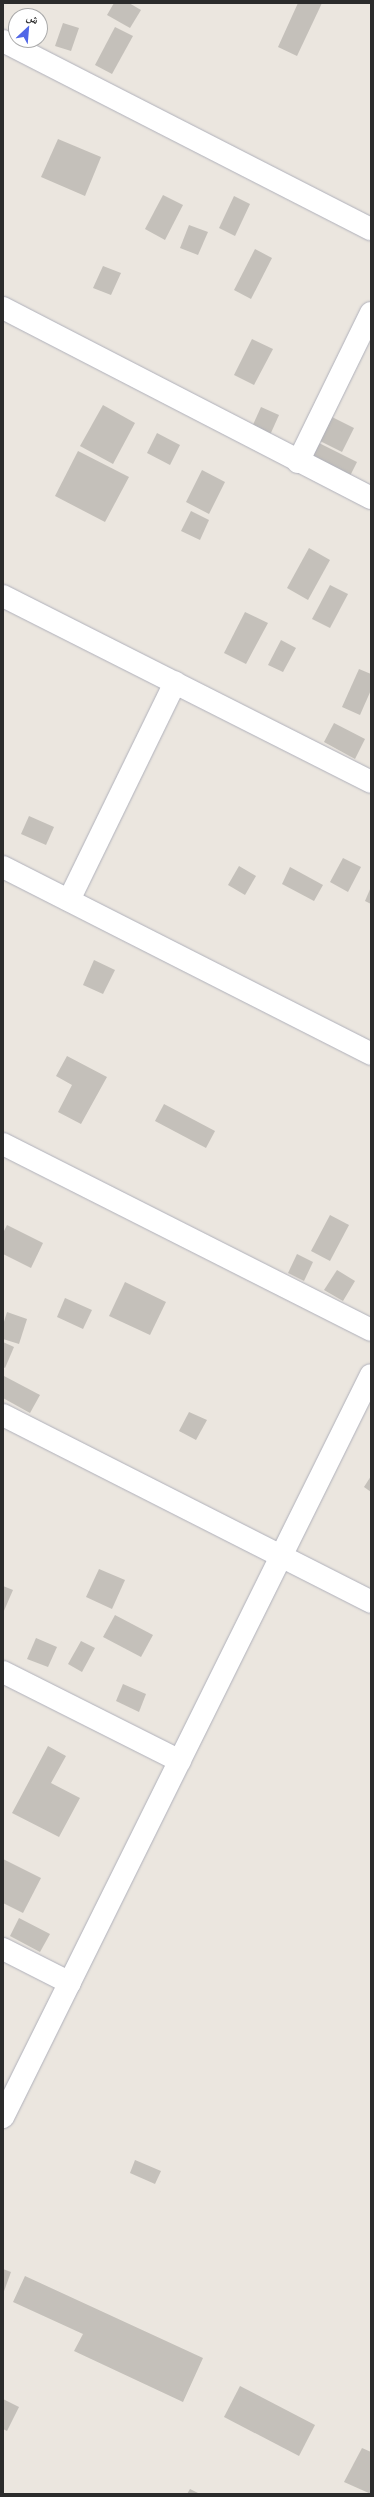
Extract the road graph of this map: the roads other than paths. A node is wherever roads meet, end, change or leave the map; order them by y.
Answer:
1 (3, 41) edge
2 (371, 229) edge
3 (3, 308) edge
4 (371, 313) edge
5 (298, 462) junction
6 (371, 498) edge
7 (3, 596) edge
8 (175, 683) junction
9 (371, 782) edge
10 (3, 868) edge
11 (69, 900) junction
12 (371, 1054) edge
13 (3, 1144) edge
14 (371, 1330) edge
15 (371, 1375) edge
16 (3, 1415) edge
17 (281, 1557) junction
18 (371, 1602) edge
19 (3, 1672) edge
20 (180, 1761) junction
21 (3, 1949) edge
22 (70, 1983) junction
23 (3, 2117) edge

1 - 2 street
3 - 5 street
4 - 5 street
5 - 6 street
7 - 8 street
8 - 9 street
8 - 11 street
10 - 11 street
11 - 12 street
13 - 14 street
15 - 17 street
16 - 17 street
17 - 18 street
17 - 20 street
19 - 20 street
20 - 22 street
21 - 22 street
22 - 23 street

